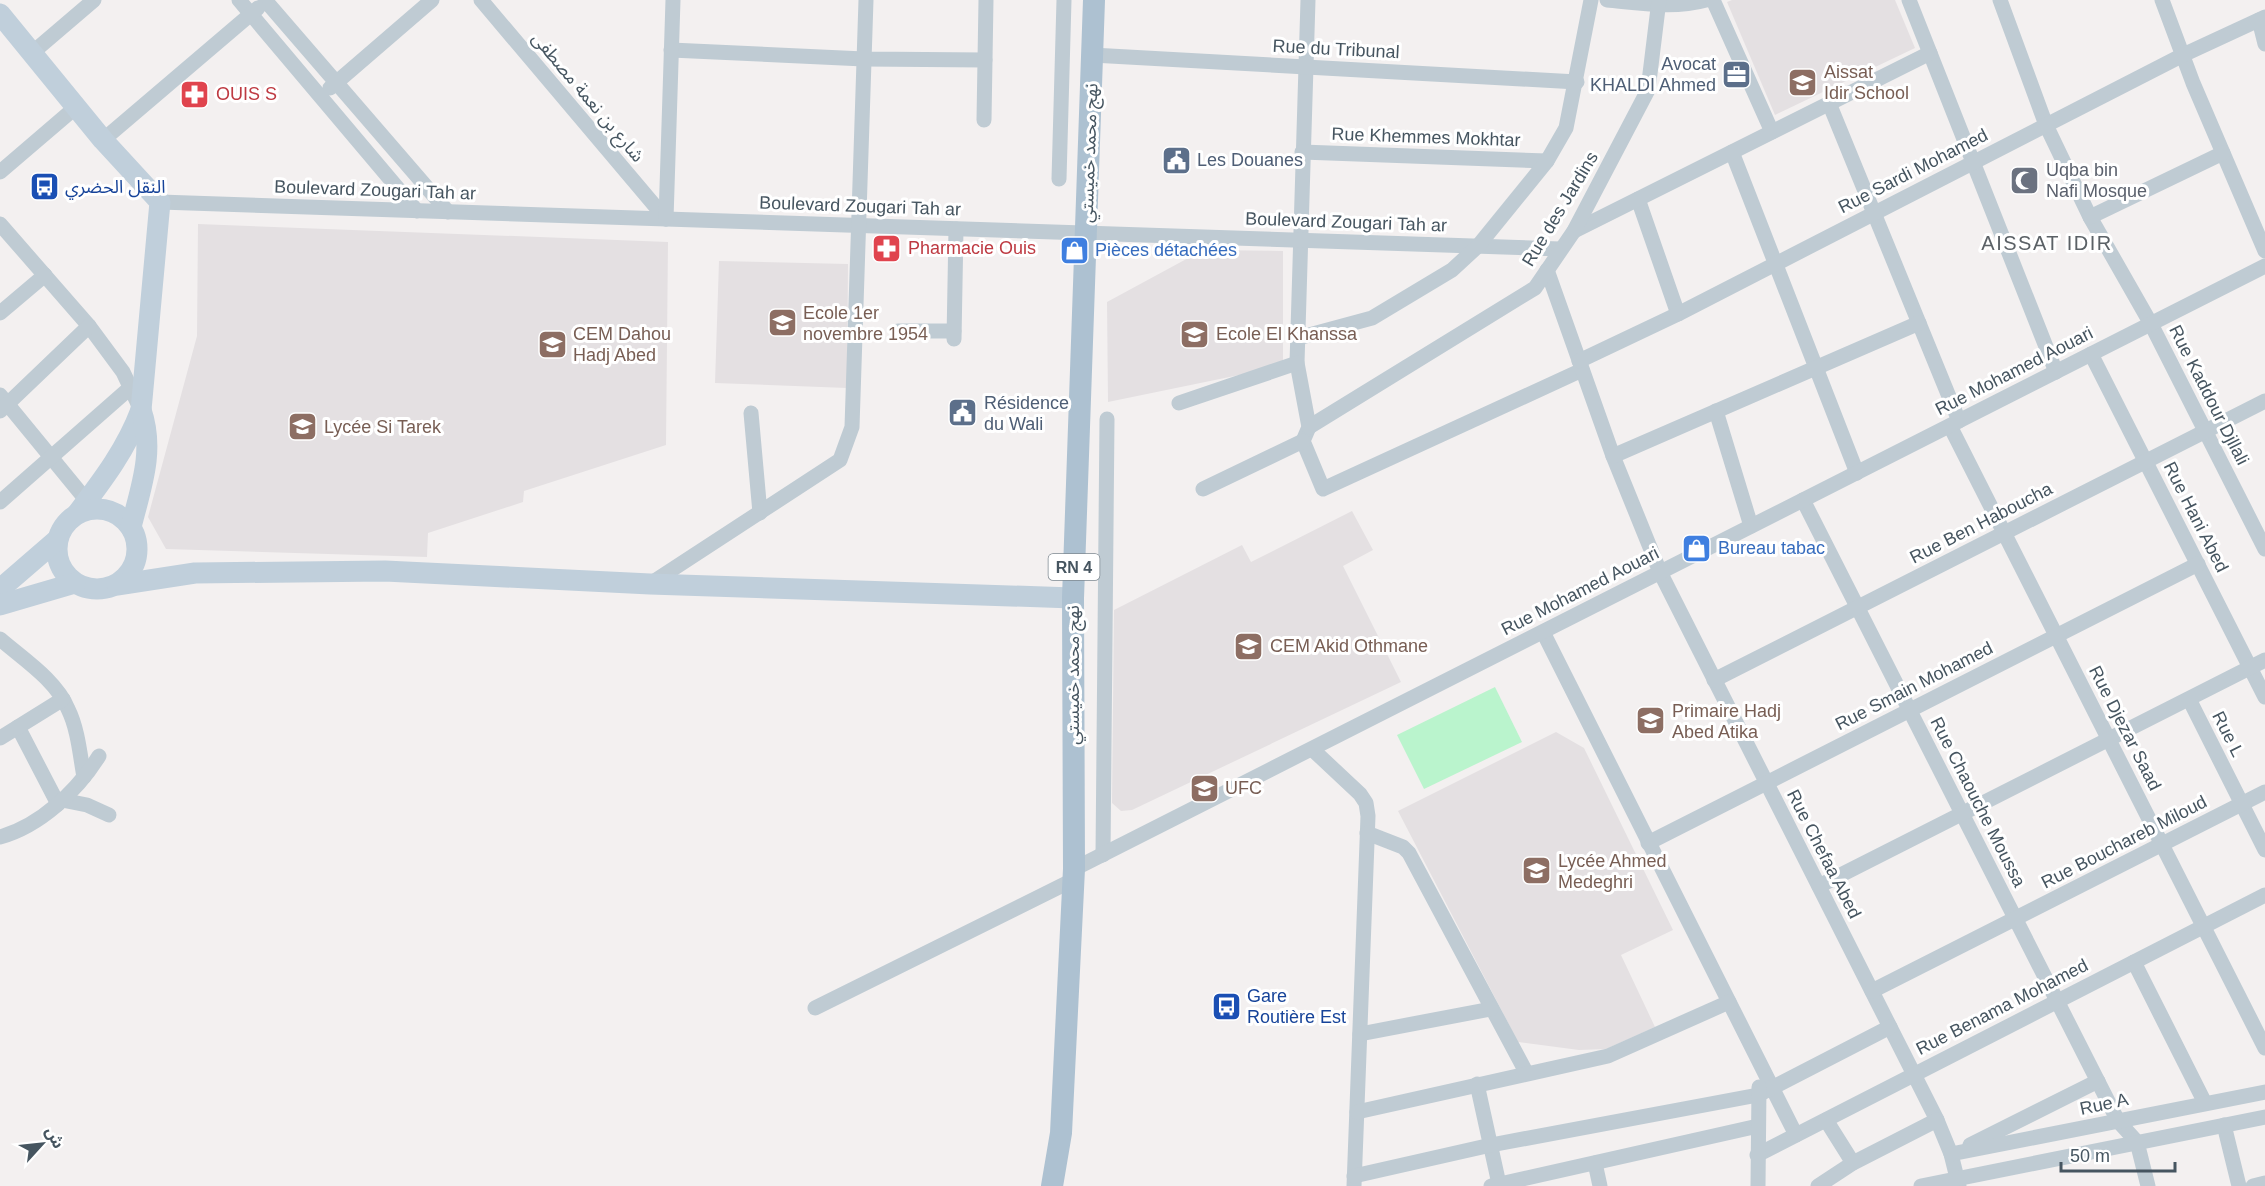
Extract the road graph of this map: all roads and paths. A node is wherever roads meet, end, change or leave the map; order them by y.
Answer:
1 (94, 0) edge
2 (239, 0) edge
3 (432, 0) edge
4 (481, 0) edge
5 (672, 0) edge
6 (866, 0) edge
7 (987, 0) edge
8 (1064, 0) edge
9 (1094, 0) edge
10 (1308, 0) edge
11 (1591, 0) edge
12 (1607, 0) edge
13 (1706, 0) edge
14 (1713, 0) edge
15 (1909, 0) edge
16 (2000, 0) edge
17 (2162, 0) edge
18 (266, 1) edge
19 (1659, 2) edge
20 (251, 14) junction
21 (0, 15) edge
22 (2262, 19) edge
23 (2265, 44) edge
24 (671, 50) junction
25 (32, 53) junction
26 (1930, 53) junction
27 (1092, 54) junction
28 (2183, 55) junction
29 (864, 59) junction
30 (985, 60) junction
31 (1304, 67) junction
32 (1577, 82) junction
33 (337, 83) junction
34 (320, 96) junction
35 (1829, 103) junction
36 (76, 107) junction
37 (984, 120) dead end
38 (2046, 125) junction
39 (1772, 132) junction
40 (103, 140) junction
41 (1302, 152) junction
42 (1732, 152) junction
43 (2223, 153) junction
44 (1547, 161) junction
45 (1973, 162) junction
46 (0, 172) edge
47 (1059, 179) dead end
48 (1638, 199) junction
49 (159, 202) junction
50 (417, 211) junction
51 (448, 212) junction
52 (1874, 213) junction
53 (2090, 217) junction
54 (666, 219) junction
55 (0, 224) edge
56 (858, 225) junction
57 (956, 229) junction
58 (1574, 231) junction
59 (1087, 233) junction
60 (1301, 240) junction
61 (1478, 246) junction
62 (1560, 249) junction
63 (2265, 251) edge
64 (1776, 263) junction
65 (2265, 266) edge
66 (1547, 270) junction
67 (45, 275) junction
68 (0, 313) edge
69 (1678, 314) junction
70 (1919, 323) junction
71 (2151, 324) junction
72 (89, 326) junction
73 (898, 331) dead end
74 (1298, 338) junction
75 (2091, 354) junction
76 (1297, 363) junction
77 (1580, 365) junction
78 (1816, 367) junction
79 (2056, 372) junction
80 (130, 387) junction
81 (2265, 401) edge
82 (1179, 403) dead end
83 (2, 404) edge
84 (141, 410) junction
85 (1716, 411) junction
86 (751, 413) dead end
87 (1107, 419) dead end
88 (1954, 423) junction
89 (2206, 431) junction
90 (1306, 434) junction
91 (1613, 456) junction
92 (53, 459) junction
93 (2146, 462) junction
94 (1857, 473) junction
95 (1203, 489) dead end
96 (1803, 500) junction
97 (0, 502) edge
98 (82, 508) junction
99 (760, 513) junction
100 (1751, 526) junction
101 (131, 527) junction
102 (2004, 533) junction
103 (58, 539) junction
104 (2265, 549) edge
105 (137, 557) junction
106 (2198, 564) junction
107 (1660, 572) junction
108 (195, 573) junction
109 (3, 580) edge
110 (75, 583) junction
111 (650, 584) junction
112 (117, 585) junction
113 (1073, 598) junction
114 (0, 605) edge
115 (1858, 607) junction
116 (1543, 632) junction
117 (2056, 636) junction
118 (0, 639) edge
119 (2265, 660) edge
120 (2250, 668) junction
121 (1714, 680) junction
122 (2265, 697) edge
123 (63, 699) junction
124 (2189, 699) junction
125 (1910, 710) junction
126 (18, 727) junction
127 (0, 738) edge
128 (2109, 740) junction
129 (1312, 749) junction
130 (99, 756) dead end
131 (84, 777) junction
132 (1766, 782) junction
133 (2265, 792) edge
134 (60, 802) junction
135 (2242, 804) junction
136 (1962, 814) junction
137 (109, 815) dead end
138 (1367, 833) junction
139 (0, 837) edge
140 (1648, 843) junction
141 (2162, 844) junction
142 (2265, 850) edge
143 (1103, 855) junction
144 (1074, 875) junction
145 (1819, 886) junction
146 (2265, 895) edge
147 (2015, 919) junction
148 (2203, 926) junction
149 (2134, 962) junction
150 (1872, 991) junction
151 (2057, 1001) junction
152 (1729, 1002) junction
153 (815, 1008) dead end
154 (1491, 1009) junction
155 (1890, 1027) junction
156 (1359, 1034) junction
157 (2265, 1048) edge
158 (1526, 1072) junction
159 (1914, 1074) junction
160 (2098, 1081) junction
161 (1477, 1084) junction
162 (1765, 1090) junction
163 (2265, 1092) edge
164 (2207, 1102) junction
165 (1357, 1112) junction
166 (2265, 1117) edge
167 (1826, 1120) junction
168 (1937, 1120) junction
169 (2118, 1121) junction
170 (1758, 1126) junction
171 (2219, 1126) junction
172 (1061, 1134) junction
173 (1796, 1135) junction
174 (2137, 1142) junction
175 (1491, 1145) junction
176 (1951, 1154) junction
177 (1757, 1155) junction
178 (1595, 1163) junction
179 (1853, 1163) junction
180 (1354, 1181) edge
181 (1958, 1182) edge
182 (2265, 1183) edge
183 (1495, 1185) edge
184 (1052, 1186) edge
185 (1068, 1186) edge
186 (1600, 1186) edge
187 (1758, 1186) edge
188 (1818, 1186) edge
189 (1921, 1186) edge
190 (2148, 1186) edge
191 (2239, 1186) edge
192 (2253, 1186) edge

1 - 25 street
2 - 20 street
3 - 33 street
4 - 54 street, شارع بن نعمة مصطفى
5 - 24 street
6 - 29 street
7 - 30 street
8 - 47 street
9 - 27 main road, نهج محمد خميستي / RN 4
10 - 31 street
11 - 32 street
12 - 19 street
13 - 19 street
14 - 39 street
15 - 26 street
16 - 38 street, Rue Kaddour Djllali
17 - 28 street
18 - 20 street
18 - 33 street
19 - 58 street, Rue des Jardins
20 - 34 street
20 - 40 street
21 - 25 street
22 - 23 street
22 - 28 street, Rue Sardi Mohamed
24 - 29 street
24 - 54 street
25 - 36 street
26 - 35 street
26 - 45 street
27 - 31 street, Rue du Tribunal
27 - 59 main road, نهج محمد خميستي / RN 4
28 - 38 street, Rue Sardi Mohamed
28 - 43 street
29 - 30 street
29 - 56 street
30 - 37 street
31 - 32 street, Rue du Tribunal
31 - 41 street
32 - 44 street
33 - 34 street
33 - 51 street
34 - 50 street
35 - 39 street
35 - 52 street, Rue Djezar Saad
36 - 40 street
36 - 46 street
38 - 45 street, Rue Sardi Mohamed
38 - 53 street, Rue Kaddour Djllali
39 - 42 street
40 - 49 street
41 - 44 street, Rue Khemmes Mokhtar
41 - 60 street
42 - 48 street
42 - 64 street
43 - 53 street
43 - 63 street
44 - 61 street
45 - 52 street, Rue Sardi Mohamed
45 - 79 street
48 - 58 street
48 - 69 street
49 - 50 street, Boulevard Zougari Tah ar
49 - 84 street
50 - 51 street, Boulevard Zougari Tah ar
51 - 54 street, Boulevard Zougari Tah ar
52 - 64 street, Rue Sardi Mohamed
52 - 70 street, Rue Djezar Saad
53 - 71 street, Rue Kaddour Djllali
54 - 56 street, Boulevard Zougari Tah ar
55 - 67 street
56 - 57 street, Boulevard Zougari Tah ar
56 - 99 street
57 - 59 street, Boulevard Zougari Tah ar
57 - 73 street
58 - 62 street, Rue des Jardins
59 - 60 street, Boulevard Zougari Tah ar
59 - 113 main road, نهج محمد خميستي / RN 4
60 - 61 street, Boulevard Zougari Tah ar
60 - 74 street
61 - 62 street, Boulevard Zougari Tah ar
61 - 74 street
62 - 66 street, Rue des Jardins
64 - 69 street, Rue Sardi Mohamed
64 - 78 street
65 - 71 street, Rue Mohamed Aouari
66 - 77 street, Rue Chefaa Abed
66 - 90 street, Rue des Jardins
67 - 68 street
67 - 72 street
69 - 77 street, Rue Sardi Mohamed
70 - 78 street
70 - 88 street, Rue Djezar Saad
71 - 75 street, Rue Mohamed Aouari
71 - 89 street, Rue Kaddour Djllali
72 - 80 street
72 - 83 street
74 - 76 street
75 - 79 street, Rue Mohamed Aouari
75 - 93 street, Rue Hani Abed
76 - 82 street
76 - 90 street
77 - 90 street, Rue Sardi Mohamed
77 - 91 street, Rue Chefaa Abed
78 - 85 street
78 - 94 street
79 - 88 street, Rue Mohamed Aouari
80 - 84 street
80 - 92 street
81 - 89 street, Rue Ben Haboucha
83 - 92 street
84 - 98 street
84 - 101 street
85 - 91 street
85 - 100 street
86 - 99 street
87 - 143 street
88 - 94 street, Rue Mohamed Aouari
88 - 102 street, Rue Djezar Saad
89 - 93 street, Rue Ben Haboucha
89 - 104 street, Rue Kaddour Djllali
90 - 95 street, Rue des Jardins
91 - 107 street, Rue Chefaa Abed
92 - 97 street
92 - 98 street
93 - 102 street, Rue Ben Haboucha
93 - 106 street, Rue Hani Abed
94 - 96 street, Rue Mohamed Aouari
96 - 100 street, Rue Mohamed Aouari
96 - 115 street, Rue Chaouche Moussa
98 - 101 street
98 - 103 street
99 - 111 street
100 - 107 street, Rue Mohamed Aouari
101 - 105 street
102 - 115 street, Rue Ben Haboucha
102 - 117 street, Rue Djezar Saad
103 - 109 street
103 - 110 street
105 - 108 street
105 - 112 street
106 - 117 street, Rue Smain Mohamed
106 - 120 street, Rue Hani Abed
107 - 116 street, Rue Mohamed Aouari
107 - 121 street, Rue Chefaa Abed
108 - 111 street
108 - 112 street
110 - 112 street
110 - 114 street
111 - 113 street
113 - 144 main road, نهج محمد خميستي / RN 4
115 - 121 street, Rue Ben Haboucha
115 - 125 street, Rue Chaouche Moussa
116 - 129 street, Rue Mohamed Aouari
116 - 140 street
117 - 125 street, Rue Smain Mohamed
117 - 128 street, Rue Djezar Saad
118 - 123 street
119 - 120 street
120 - 122 street, Rue Hani Abed
120 - 124 street
121 - 132 street, Rue Chefaa Abed
123 - 126 street
123 - 131 street
124 - 128 street
124 - 135 street, Rue L
125 - 132 street, Rue Smain Mohamed
125 - 136 street, Rue Chaouche Moussa
126 - 127 street
126 - 134 street
128 - 136 street
128 - 141 street, Rue Djezar Saad
129 - 138 street
129 - 143 street, Rue Mohamed Aouari
130 - 131 street
131 - 134 street
132 - 140 street, Rue Smain Mohamed
132 - 145 street, Rue Chefaa Abed
133 - 135 street, Rue Bouchareb Miloud
134 - 137 street
134 - 139 street
135 - 141 street, Rue Bouchareb Miloud
135 - 142 street, Rue L
136 - 145 street
136 - 147 street, Rue Chaouche Moussa
138 - 154 street
138 - 156 street
140 - 152 street
141 - 147 street, Rue Bouchareb Miloud
141 - 148 street, Rue Djezar Saad
143 - 144 street, Rue Mohamed Aouari
144 - 153 street, Rue Mohamed Aouari
144 - 172 main road, نهج محمد خميستي / RN 4
145 - 150 street, Rue Chefaa Abed
146 - 148 street, Rue Benama Mohamed
147 - 150 street, Rue Bouchareb Miloud
147 - 151 street, Rue Chaouche Moussa
148 - 149 street, Rue Benama Mohamed
148 - 157 street, Rue Djezar Saad
149 - 151 street, Rue Benama Mohamed
149 - 164 street
150 - 155 street, Rue Chefaa Abed
151 - 159 street, Rue Benama Mohamed
151 - 160 street, Rue Chaouche Moussa
152 - 158 street
152 - 162 street
154 - 156 street
154 - 158 street
155 - 159 street, Rue Chefaa Abed
155 - 162 street
156 - 165 street
158 - 161 street
159 - 167 street, Rue Benama Mohamed
159 - 168 street, Rue Chefaa Abed
160 - 169 street, Rue Chaouche Moussa
160 - 176 street
161 - 165 street
161 - 175 street
162 - 170 street
162 - 173 street
162 - 175 street
163 - 164 street, Rue A
164 - 169 street, Rue A
164 - 171 street
165 - 180 street
166 - 171 street
167 - 173 street, Rue Benama Mohamed
167 - 179 street
168 - 176 street, Rue Chefaa Abed
168 - 179 street
169 - 174 street, Rue Chaouche Moussa
169 - 176 street, Rue A
170 - 177 street
170 - 178 street
171 - 174 street
171 - 191 street
172 - 184 main road, RN 4
172 - 185 main road, RN 4
173 - 177 street, Rue Benama Mohamed
174 - 181 street
174 - 190 street
175 - 180 street
175 - 183 street
176 - 181 street, Rue Chefaa Abed
177 - 187 street
178 - 183 street
178 - 186 street
179 - 188 street
181 - 189 street
182 - 192 street

